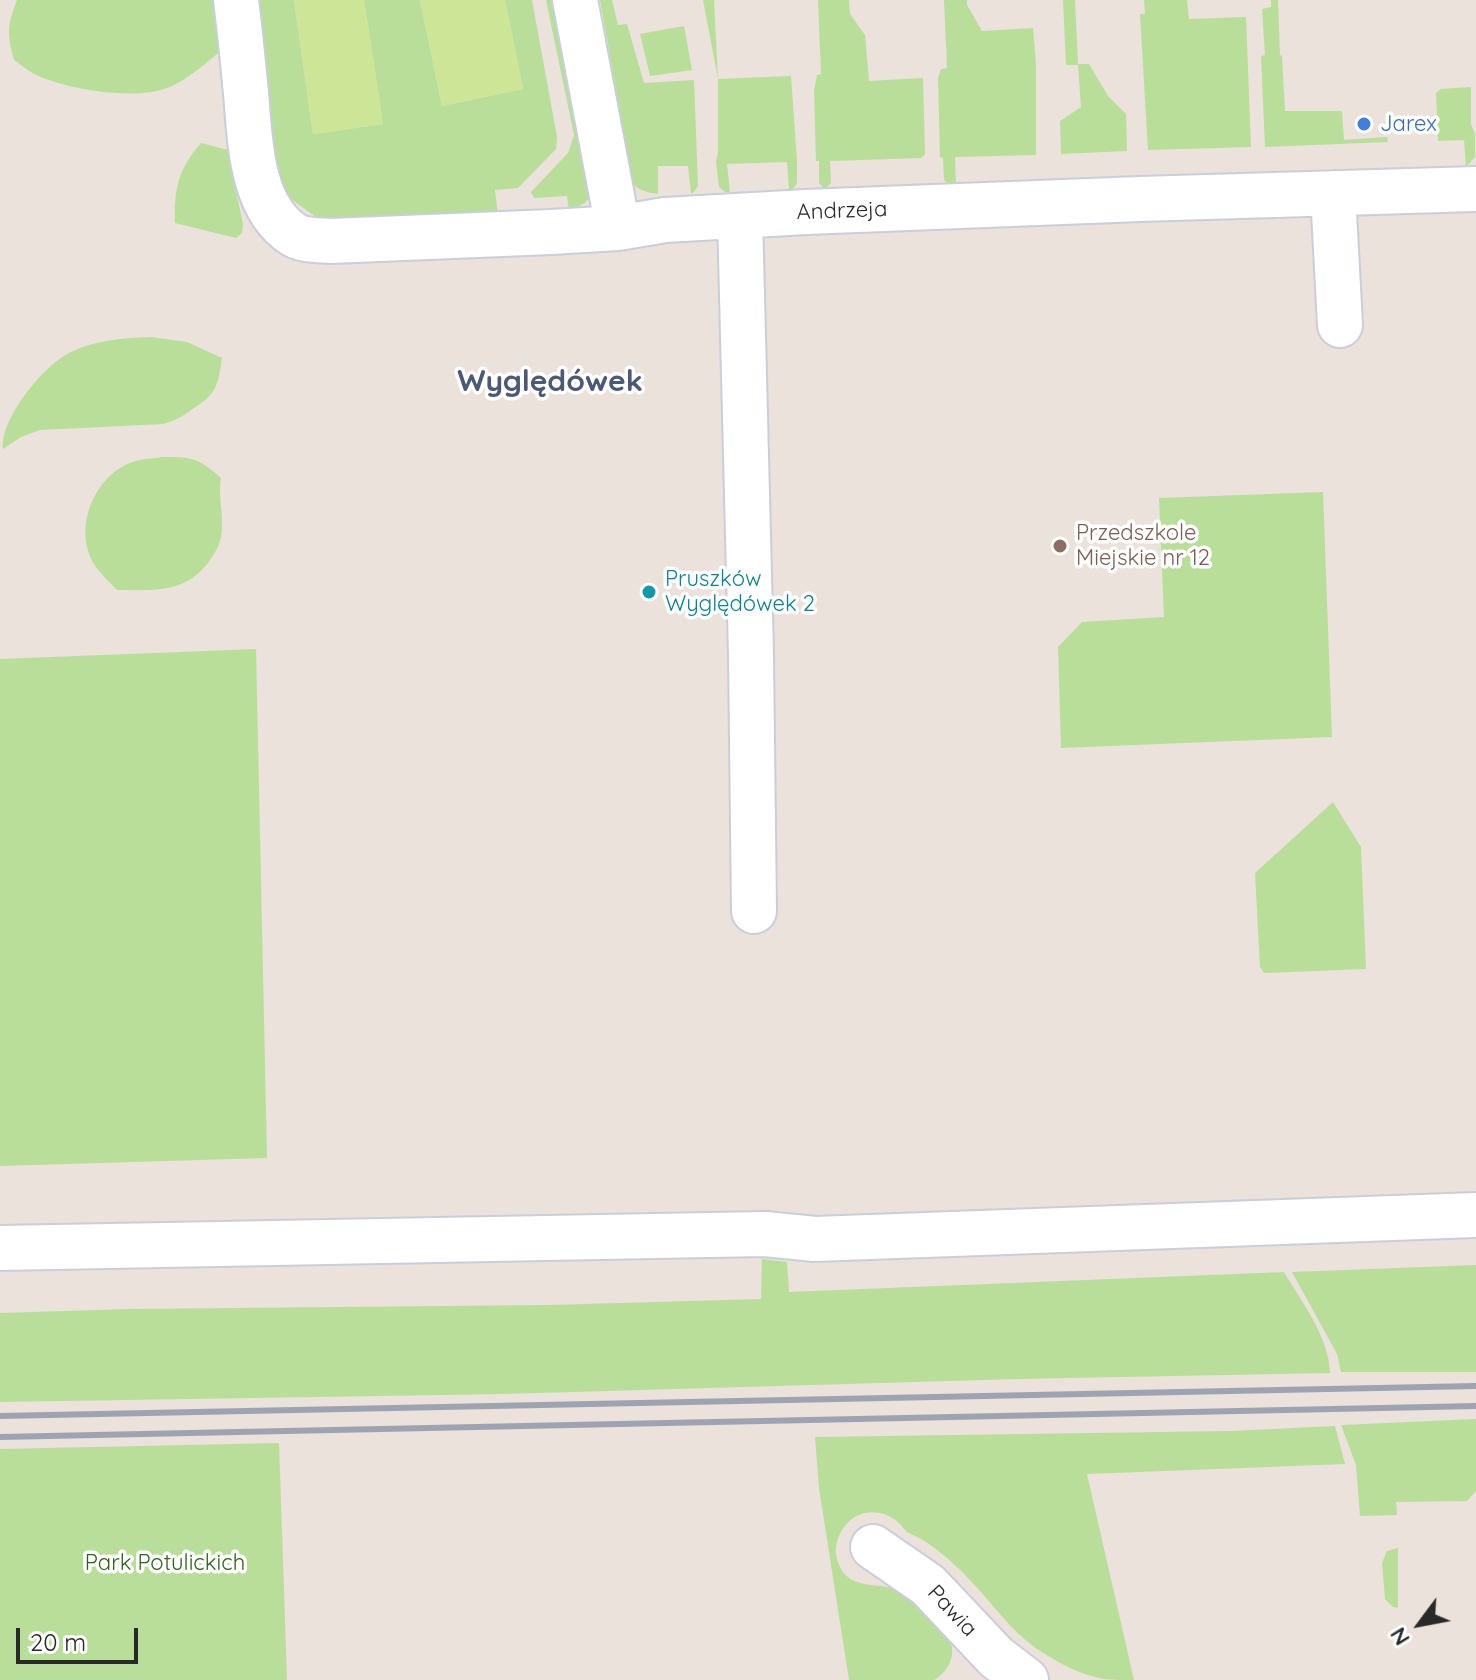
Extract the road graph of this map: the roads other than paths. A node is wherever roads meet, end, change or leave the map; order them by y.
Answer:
1 (236, 0) edge
2 (575, 0) edge
3 (1476, 189) edge
4 (1333, 193) junction
5 (740, 216) junction
6 (618, 228) junction
7 (1340, 325) dead end
8 (754, 911) dead end
9 (1476, 1215) edge
10 (0, 1248) edge
11 (873, 1547) dead end
12 (1026, 1680) edge

1 - 6 street, Andrzeja
2 - 6 street
3 - 4 street, Andrzeja
4 - 5 street, Andrzeja
4 - 7 street
5 - 6 street, Andrzeja
5 - 8 street
9 - 10 street
11 - 12 street, Pawia

